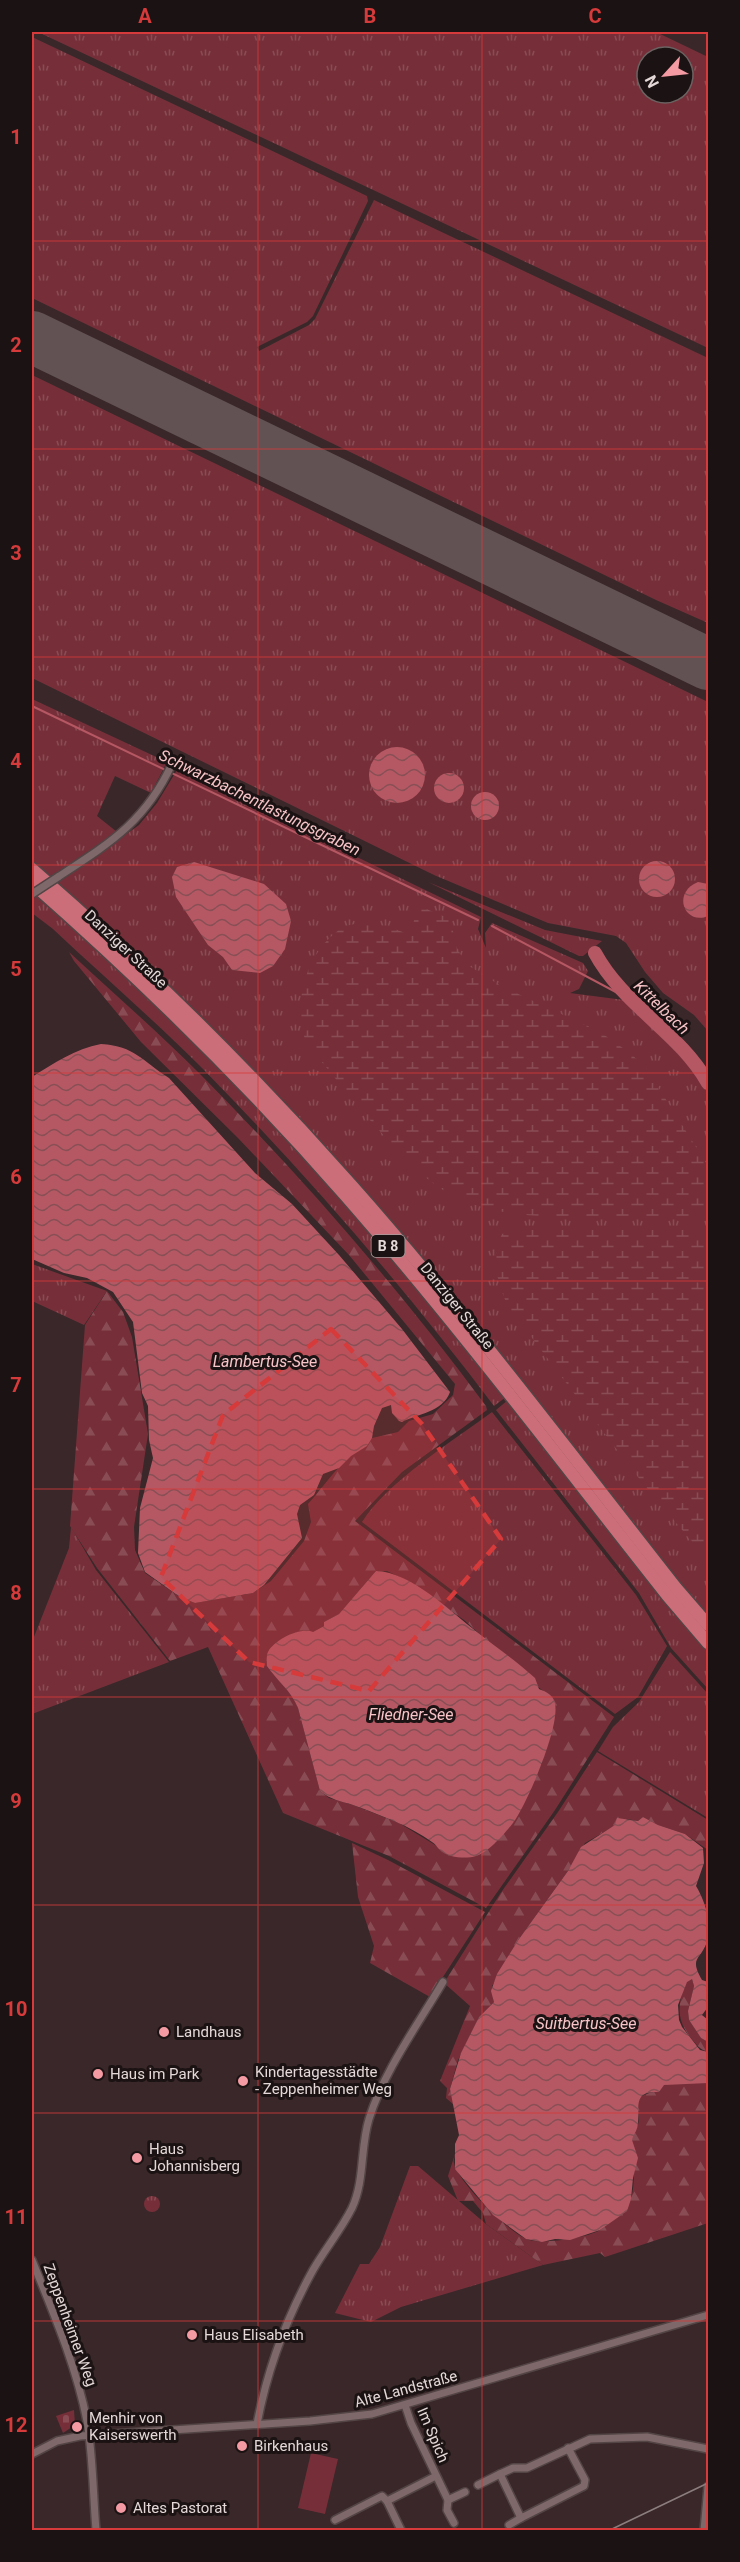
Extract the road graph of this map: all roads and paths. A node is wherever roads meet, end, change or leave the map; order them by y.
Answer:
1 (172, 764) dead end
2 (32, 869) edge
3 (32, 883) edge
4 (32, 895) edge
5 (708, 1625) edge
6 (708, 1643) edge
7 (442, 1982) dead end
8 (32, 2260) edge
9 (708, 2315) edge
10 (405, 2405) junction
11 (257, 2424) junction
12 (89, 2435) junction
13 (568, 2448) junction
14 (708, 2449) edge
15 (32, 2454) edge
16 (500, 2474) junction
17 (436, 2476) junction
18 (478, 2485) dead end
19 (708, 2486) edge
20 (465, 2492) dead end
21 (448, 2500) junction
22 (387, 2501) junction
23 (708, 2501) edge
24 (521, 2518) junction
25 (335, 2520) dead end
26 (509, 2525) dead end
27 (456, 2528) edge
28 (96, 2530) edge
29 (401, 2530) edge
30 (704, 2530) edge

1 - 4 street, bridge
2 - 5 highway, Danziger Straße / B 8
3 - 6 highway, Danziger Straße / B 8
7 - 11 street
8 - 12 street, Zeppenheimer Weg
9 - 10 street, Alte Landstraße
10 - 11 street, Alte Landstraße
10 - 17 street, Im Spich
11 - 12 street, Alte Landstraße
12 - 15 street, Alte Landstraße
12 - 28 street, Zeppenheimer Weg
13 - 14 street
13 - 16 street
13 - 24 street
16 - 18 street
16 - 24 street
17 - 21 street, Im Spich
17 - 22 street, Im Spich
19 - 23 street
20 - 21 street
21 - 27 street, Im Spich
22 - 25 street, Im Spich
22 - 29 street
23 - 30 street
24 - 26 street

